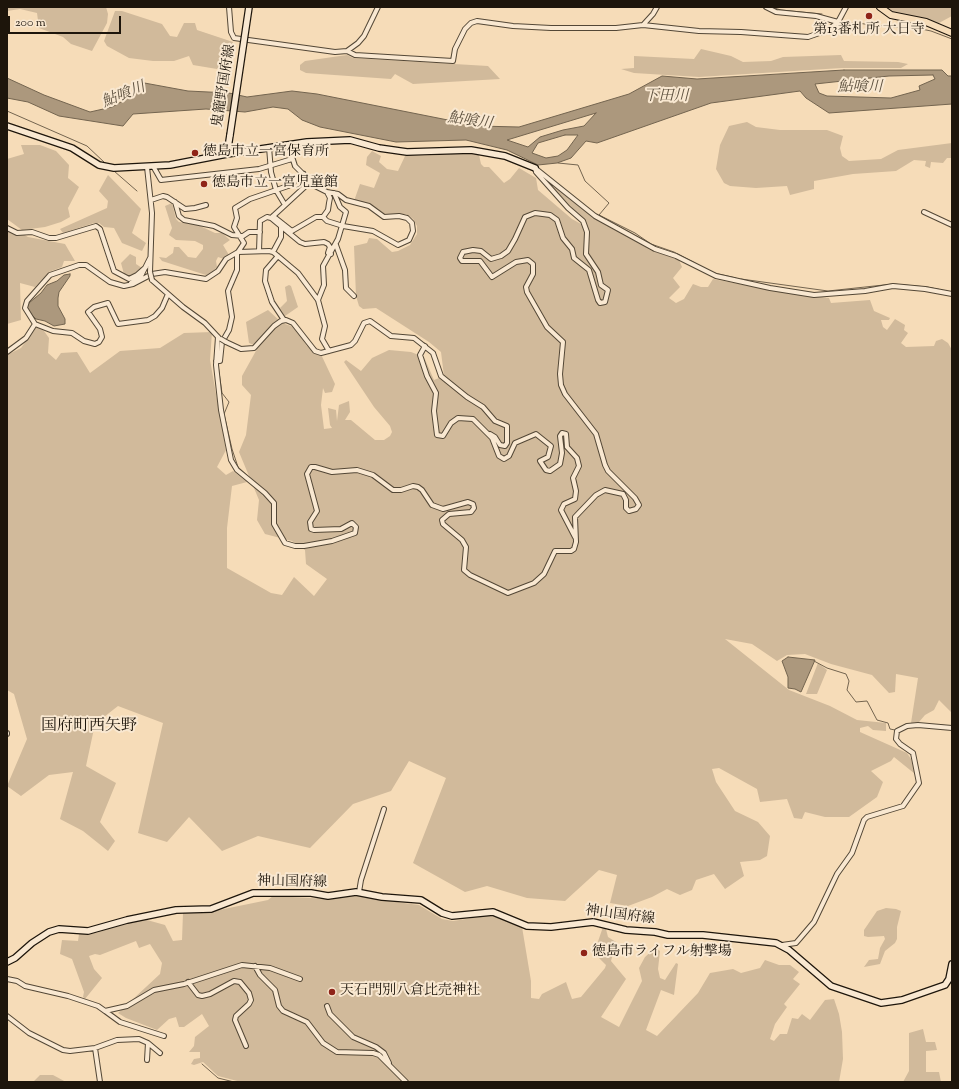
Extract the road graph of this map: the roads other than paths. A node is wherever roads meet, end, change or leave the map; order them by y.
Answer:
1 (229, 7) edge
2 (249, 7) edge
3 (378, 7) edge
4 (657, 7) edge
5 (766, 7) edge
6 (846, 7) edge
7 (880, 7) edge
8 (838, 22) junction
9 (643, 25) junction
10 (952, 33) edge
11 (347, 51) junction
12 (7, 126) edge
13 (288, 144) junction
14 (269, 147) junction
15 (227, 154) junction
16 (292, 159) junction
17 (271, 165) junction
18 (150, 166) junction
19 (535, 168) junction
20 (304, 174) junction
21 (310, 182) junction
22 (276, 190) junction
23 (327, 192) junction
24 (334, 193) junction
25 (152, 200) junction
26 (175, 202) junction
27 (206, 205) dead end
28 (285, 205) junction
29 (924, 212) dead end
30 (272, 217) junction
31 (323, 217) junction
32 (952, 225) edge
33 (343, 226) junction
34 (281, 227) junction
35 (7, 228) edge
36 (260, 232) junction
37 (241, 236) junction
38 (336, 245) junction
39 (259, 251) junction
40 (273, 252) junction
41 (237, 253) junction
42 (331, 254) junction
43 (151, 256) junction
44 (278, 256) junction
45 (146, 267) junction
46 (129, 285) junction
47 (168, 294) junction
48 (952, 294) edge
49 (354, 296) dead end
50 (318, 300) junction
51 (284, 320) junction
52 (35, 324) junction
53 (219, 338) junction
54 (425, 346) junction
55 (330, 351) junction
56 (7, 352) edge
57 (216, 361) junction
58 (489, 434) junction
59 (576, 539) junction
60 (952, 728) edge
61 (384, 809) dead end
62 (359, 892) junction
63 (782, 945) junction
64 (7, 962) edge
65 (952, 964) edge
66 (255, 966) junction
67 (7, 979) edge
68 (300, 979) dead end
69 (188, 982) junction
70 (327, 1006) dead end
71 (105, 1011) junction
72 (7, 1016) edge
73 (162, 1041) dead end
74 (148, 1043) junction
75 (246, 1046) dead end
76 (95, 1048) junction
77 (160, 1053) dead end
78 (147, 1060) dead end
79 (389, 1064) junction
80 (100, 1082) edge
81 (406, 1082) edge

1 - 11 street
2 - 15 main road, 鬼籠野国府線, bridge
3 - 11 street
4 - 9 street
5 - 8 street
6 - 8 street
7 - 10 main road
8 - 9 street
9 - 11 street
12 - 18 main road
13 - 14 main road
13 - 16 street
13 - 19 main road
14 - 15 main road
14 - 17 street
15 - 18 main road
16 - 17 street
16 - 20 street
17 - 18 street
17 - 22 street
18 - 25 street
19 - 48 street
19 - 59 street
20 - 21 street
20 - 22 street
21 - 23 street
21 - 28 street
22 - 28 street
22 - 37 street
23 - 24 street
23 - 31 street
24 - 33 street
24 - 33 street
25 - 26 street
25 - 43 street
26 - 27 street
26 - 37 street
28 - 30 street
29 - 32 street
30 - 31 street
30 - 34 street
30 - 36 street
31 - 33 street
33 - 38 street
34 - 40 street
34 - 42 street
35 - 45 street
36 - 37 street
36 - 39 street
37 - 41 street
38 - 42 street
38 - 49 street
39 - 40 street
39 - 41 street
40 - 44 street
41 - 46 street
41 - 57 street
42 - 50 street
43 - 45 street
43 - 47 street, bridge
44 - 50 street
44 - 51 street
45 - 46 street
46 - 52 street
47 - 52 street
47 - 53 street
50 - 55 street
51 - 53 street, bridge
51 - 55 street
52 - 56 street
53 - 57 street
54 - 55 street
54 - 58 street
54 - 58 street
57 - 59 street
58 - 59 street
60 - 63 street
61 - 62 street
62 - 63 main road, 神山国府線
62 - 64 main road, 神山国府線
63 - 65 main road
66 - 68 street
66 - 69 street
66 - 79 street
67 - 71 street
69 - 71 street
69 - 75 street
70 - 79 street
71 - 73 street
72 - 76 street
74 - 76 street
74 - 77 street
74 - 78 street
76 - 80 street
79 - 81 street

